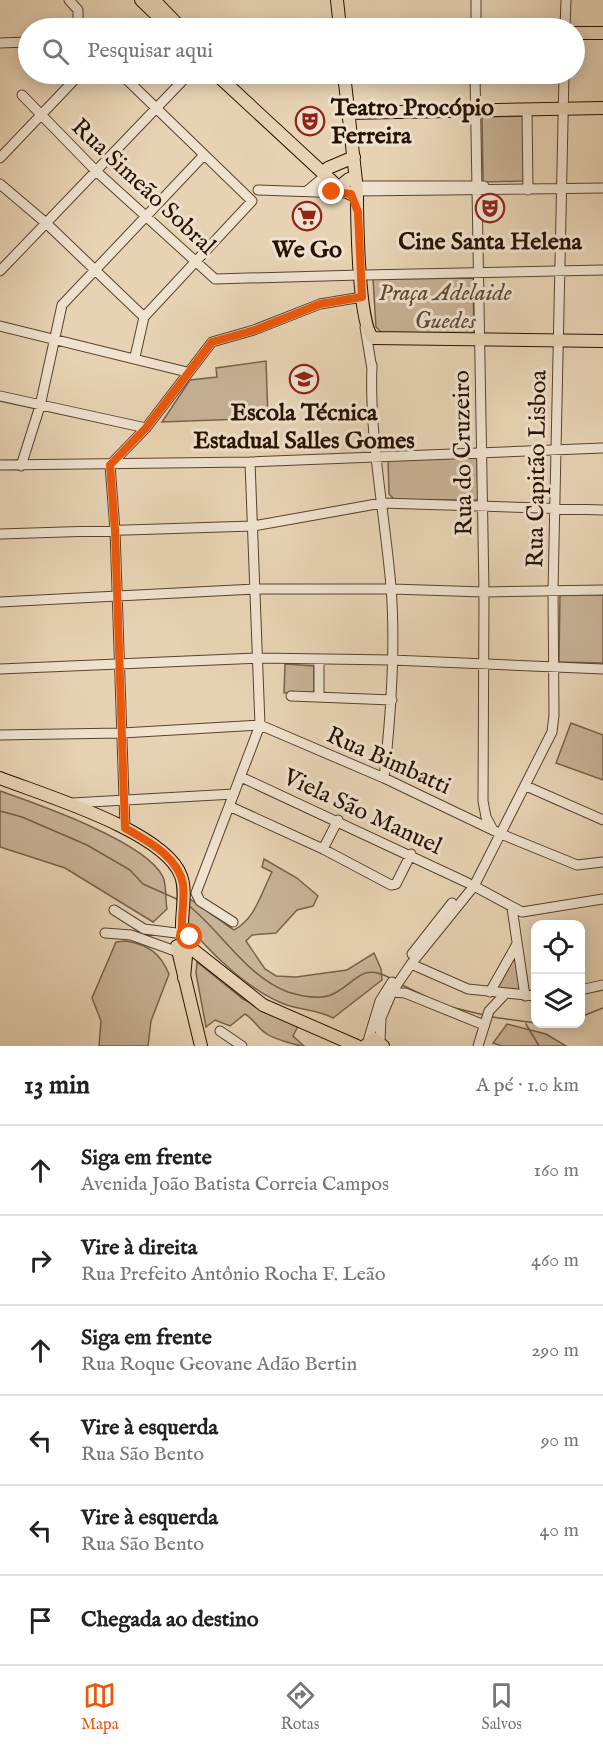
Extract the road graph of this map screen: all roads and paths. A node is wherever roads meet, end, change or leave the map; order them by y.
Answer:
1 (69, 0) edge
2 (141, 0) edge
3 (154, 0) edge
4 (337, 0) edge
5 (476, 0) edge
6 (566, 0) edge
7 (78, 18) edge
8 (160, 18) edge
9 (172, 18) edge
10 (339, 18) edge
11 (476, 18) edge
12 (565, 18) edge
13 (585, 33) edge
14 (603, 33) edge
15 (18, 42) edge
16 (0, 43) edge
17 (71, 84) edge
18 (131, 84) edge
19 (179, 84) edge
20 (227, 84) edge
21 (237, 84) edge
22 (345, 84) edge
23 (475, 84) edge
24 (564, 84) edge
25 (22, 95) dead end
26 (156, 108) junction
27 (603, 108) edge
28 (564, 109) junction
29 (527, 110) junction
30 (475, 111) junction
31 (348, 113) junction
32 (41, 116) junction
33 (204, 155) junction
34 (354, 157) junction
35 (0, 158) edge
36 (96, 171) junction
37 (326, 172) junction
38 (0, 184) edge
39 (350, 187) junction
40 (479, 188) junction
41 (603, 188) edge
42 (562, 189) junction
43 (258, 190) dead end
44 (528, 190) junction
45 (307, 191) junction
46 (145, 216) junction
47 (46, 223) junction
48 (196, 261) junction
49 (93, 270) junction
50 (603, 270) edge
51 (0, 271) edge
52 (561, 271) junction
53 (480, 272) junction
54 (362, 275) junction
55 (362, 297) junction
56 (144, 317) junction
57 (0, 326) edge
58 (55, 338) junction
59 (373, 338) junction
60 (480, 339) junction
61 (559, 341) junction
62 (603, 341) edge
63 (135, 357) junction
64 (372, 369) junction
65 (187, 372) junction
66 (0, 396) edge
67 (40, 406) junction
68 (146, 428) junction
69 (603, 448) edge
70 (557, 451) junction
71 (481, 452) junction
72 (377, 456) junction
73 (250, 462) junction
74 (0, 465) edge
75 (110, 465) junction
76 (21, 466) junction
77 (382, 502) junction
78 (482, 508) junction
79 (556, 509) junction
80 (603, 510) edge
81 (253, 526) junction
82 (115, 530) junction
83 (0, 534) edge
84 (392, 589) junction
85 (255, 590) junction
86 (603, 590) edge
87 (553, 591) junction
88 (484, 592) junction
89 (118, 597) junction
90 (0, 602) edge
91 (259, 658) junction
92 (319, 659) junction
93 (392, 660) junction
94 (483, 663) junction
95 (118, 665) junction
96 (553, 668) junction
97 (0, 669) edge
98 (603, 669) edge
99 (291, 696) dead end
100 (319, 697) junction
101 (393, 699) junction
102 (260, 725) junction
103 (122, 733) junction
104 (0, 735) edge
105 (241, 777) junction
106 (0, 778) edge
107 (384, 778) junction
108 (0, 784) edge
109 (526, 786) junction
110 (234, 794) junction
111 (124, 800) junction
112 (65, 803) junction
113 (229, 806) junction
114 (338, 820) junction
115 (603, 820) edge
116 (125, 828) junction
117 (497, 832) junction
118 (323, 849) junction
119 (411, 854) junction
120 (603, 862) edge
121 (471, 885) junction
122 (603, 899) edge
123 (179, 902) junction
124 (512, 908) junction
125 (114, 910) dead end
126 (233, 922) dead end
127 (105, 933) dead end
128 (181, 940) junction
129 (517, 944) junction
130 (201, 955) junction
131 (185, 963) junction
132 (411, 964) junction
133 (401, 974) junction
134 (184, 978) junction
135 (603, 985) edge
136 (393, 987) junction
137 (585, 989) edge
138 (480, 991) junction
139 (490, 992) junction
140 (504, 995) junction
141 (530, 996) edge
142 (487, 1017) junction
143 (220, 1031) dead end
144 (370, 1044) edge
145 (201, 1046) edge
146 (242, 1046) edge
147 (478, 1046) edge

1 - 7 street
2 - 8 main road
3 - 9 main road
4 - 10 main road
5 - 11 street
6 - 12 street
13 - 14 main road
15 - 16 street
17 - 32 street
18 - 26 street
19 - 26 street
20 - 37 main road
21 - 37 main road
22 - 31 main road
23 - 30 street, Rua do Cruzeiro
24 - 28 street, Rua Capitão Lisboa
25 - 32 street, Rua Simeão Sobral
26 - 33 street
26 - 36 street
27 - 28 main road
28 - 29 main road
28 - 42 street, Rua Capitão Lisboa
29 - 30 main road
29 - 44 street
30 - 31 main road
30 - 40 street, Rua do Cruzeiro
31 - 34 main road
32 - 35 street
32 - 36 street, Rua Simeão Sobral
33 - 46 street
33 - 48 street
34 - 37 main road
34 - 39 main road
36 - 46 street, Rua Simeão Sobral
36 - 47 street
37 - 39 main road
37 - 45 street
38 - 47 street
39 - 40 street
39 - 45 street
39 - 54 main road
40 - 44 street
40 - 53 street, Rua do Cruzeiro
41 - 42 street
42 - 44 street
42 - 52 street, Rua Capitão Lisboa
43 - 45 street
46 - 48 street, Rua Simeão Sobral
46 - 49 street
47 - 49 street
47 - 51 street
48 - 54 street, Rua Simeão Sobral
48 - 56 street
49 - 56 street
49 - 58 street
50 - 52 street
52 - 53 street
52 - 61 street, Rua Capitão Lisboa
53 - 54 street
53 - 60 street, Rua do Cruzeiro
54 - 55 main road
54 - 59 main road
55 - 59 main road
55 - 64 street
55 - 65 street
56 - 63 street
57 - 58 street
58 - 63 street
58 - 67 street
59 - 60 main road
59 - 64 street
60 - 61 main road
60 - 71 street, Rua do Cruzeiro
61 - 62 main road
61 - 70 street, Rua Capitão Lisboa
63 - 65 street
64 - 72 street
65 - 68 street
66 - 67 street
67 - 68 street
67 - 76 street
68 - 75 street
69 - 70 street
70 - 71 street
70 - 79 street, Rua Capitão Lisboa
71 - 72 street
71 - 78 street, Rua do Cruzeiro
72 - 73 street
72 - 77 street
73 - 75 street
73 - 81 street
74 - 76 street
75 - 76 street
75 - 82 street
77 - 78 street
77 - 81 street
77 - 84 street
78 - 79 street
78 - 88 street, Rua do Cruzeiro
79 - 80 street
79 - 87 street, Rua Capitão Lisboa
81 - 82 street
81 - 85 street
82 - 83 street
82 - 89 street
84 - 85 street
84 - 88 street
84 - 93 street
85 - 89 street
85 - 91 street
86 - 87 street
87 - 88 street
87 - 96 street, Rua Capitão Lisboa
88 - 94 street, Rua do Cruzeiro
89 - 90 street
89 - 95 street
91 - 92 street
91 - 95 street
91 - 102 street
92 - 93 street
92 - 100 street
93 - 94 street
93 - 101 street
94 - 96 street
94 - 117 street, Rua do Cruzeiro
95 - 97 street
95 - 103 street
96 - 98 street
96 - 109 street, Rua Capitão Lisboa
99 - 100 street
100 - 101 street
101 - 107 street
102 - 103 street
102 - 105 street
102 - 107 street, Rua Bimbatti
103 - 104 street
103 - 111 street
105 - 110 street
105 - 114 street, Viela São Manuel
106 - 112 main road
107 - 117 street, Rua Bimbatti
108 - 123 main road
109 - 115 street
109 - 117 street, Rua Capitão Lisboa
110 - 111 street
110 - 113 street
111 - 112 street
111 - 116 street
112 - 116 main road
113 - 118 street
113 - 126 street
114 - 118 street
114 - 119 street, Viela São Manuel
116 - 123 main road
117 - 120 street, Rua Bimbatti
117 - 121 street, Rua Capitão Lisboa
118 - 119 street
119 - 121 street, Viela São Manuel
121 - 124 street, Viela São Manuel
121 - 132 street, Rua Capitão Lisboa
121 - 133 street, Rua Capitão Lisboa
122 - 124 street, Viela São Manuel
123 - 128 main road
124 - 129 street
125 - 128 street
127 - 128 street
128 - 130 main road
128 - 131 main road
128 - 134 main road
128 - 144 main road
129 - 139 street
129 - 141 street
130 - 131 main road
130 - 144 main road
131 - 134 main road
132 - 133 street, Rua Capitão Lisboa
132 - 138 street
133 - 136 street, Rua Capitão Lisboa
134 - 145 main road
135 - 137 street
136 - 142 street
136 - 144 street, Rua Capitão Lisboa
138 - 139 street
138 - 142 street
139 - 140 street
140 - 141 street
140 - 142 street
142 - 147 street
143 - 146 street

